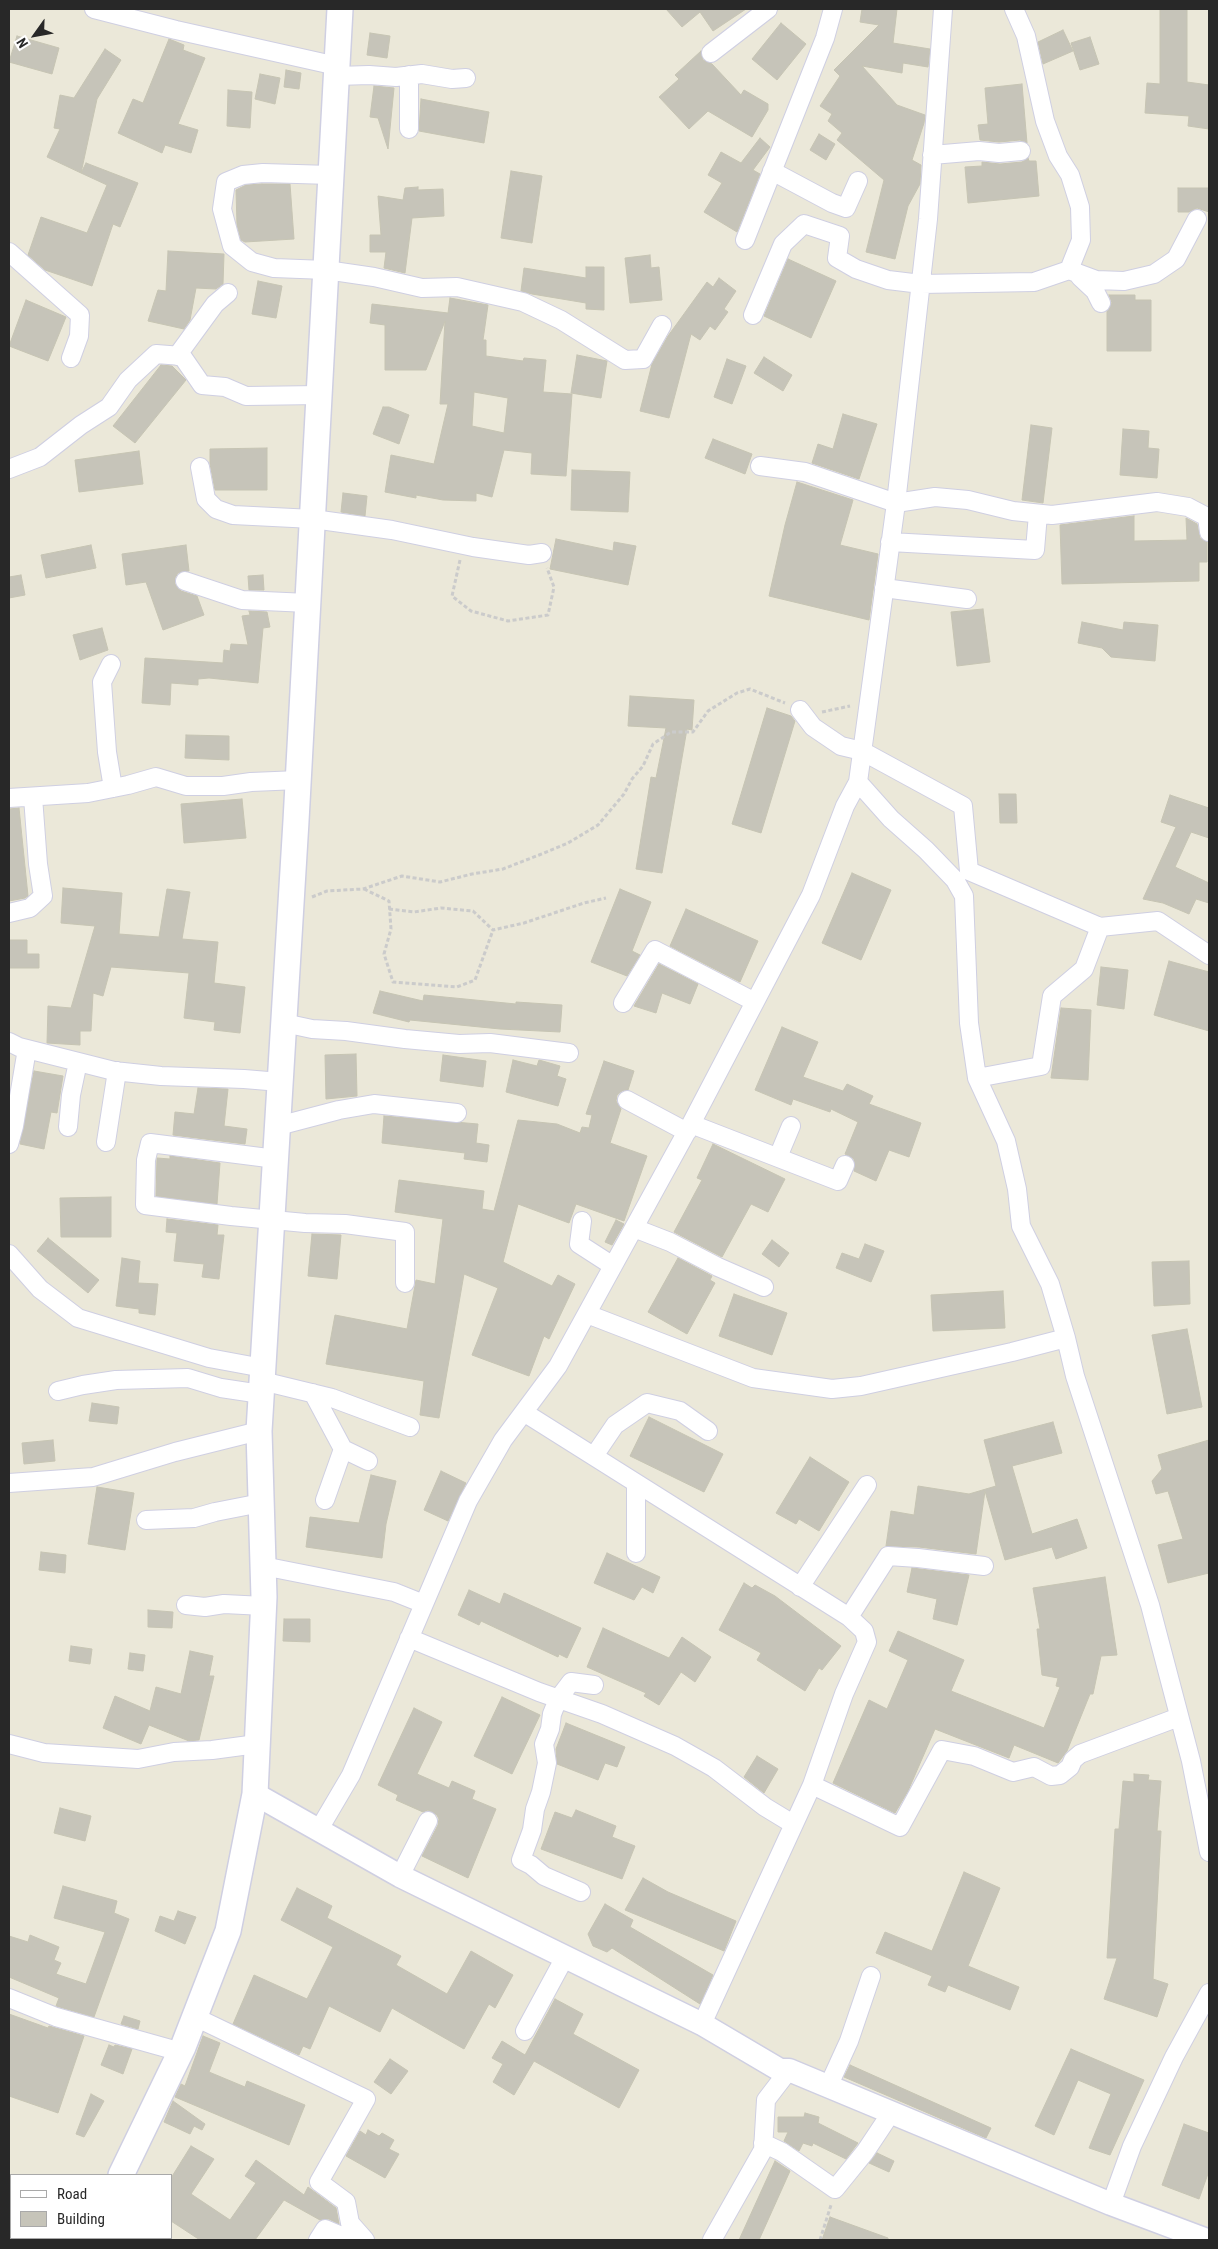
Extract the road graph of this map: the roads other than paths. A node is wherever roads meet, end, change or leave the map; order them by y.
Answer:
1 (94, 9) edge
2 (340, 9) edge
3 (768, 9) edge
4 (833, 9) edge
5 (943, 9) edge
6 (1014, 9) edge
7 (711, 54) dead end
8 (337, 71) junction
9 (408, 76) junction
10 (466, 78) dead end
11 (409, 129) dead end
12 (1021, 151) dead end
13 (932, 155) junction
14 (772, 171) junction
15 (331, 175) junction
16 (858, 181) dead end
17 (1197, 219) dead end
18 (745, 240) dead end
19 (9, 252) edge
20 (326, 270) junction
21 (1069, 270) junction
22 (921, 284) junction
23 (228, 293) dead end
24 (1101, 303) dead end
25 (753, 315) dead end
26 (662, 325) dead end
27 (176, 356) junction
28 (71, 358) dead end
29 (320, 395) junction
30 (760, 466) dead end
31 (200, 467) dead end
32 (9, 469) edge
33 (896, 503) junction
34 (1038, 514) junction
35 (313, 519) junction
36 (1209, 532) edge
37 (890, 542) junction
38 (542, 553) road end
39 (185, 581) dead end
40 (884, 588) junction
41 (967, 599) dead end
42 (308, 603) junction
43 (111, 664) dead end
44 (800, 710) road end
45 (862, 751) junction
46 (299, 780) junction
47 (858, 782) junction
48 (113, 788) junction
49 (9, 798) edge
50 (33, 798) junction
51 (9, 913) edge
52 (1100, 927) junction
53 (1209, 955) edge
54 (755, 1002) junction
55 (623, 1003) dead end
56 (284, 1023) junction
57 (9, 1042) edge
58 (27, 1049) junction
59 (569, 1053) dead end
60 (78, 1062) junction
61 (117, 1071) junction
62 (977, 1078) junction
63 (280, 1082) junction
64 (627, 1100) dead end
65 (457, 1113) dead end
66 (278, 1126) junction
67 (791, 1126) dead end
68 (68, 1127) dead end
69 (689, 1128) junction
70 (106, 1142) dead end
71 (9, 1144) edge
72 (778, 1157) junction
73 (276, 1159) junction
74 (845, 1164) dead end
75 (272, 1220) junction
76 (582, 1221) dead end
77 (634, 1228) junction
78 (9, 1254) edge
79 (613, 1266) junction
80 (405, 1283) dead end
81 (764, 1287) dead end
82 (587, 1314) junction
83 (1066, 1338) junction
84 (262, 1381) junction
85 (58, 1392) dead end
86 (312, 1394) junction
87 (525, 1413) junction
88 (410, 1427) dead end
89 (259, 1430) junction
90 (708, 1431) dead end
91 (343, 1449) junction
92 (594, 1456) junction
93 (368, 1461) dead end
94 (9, 1483) edge
95 (636, 1483) junction
96 (867, 1486) dead end
97 (325, 1500) dead end
98 (261, 1503) junction
99 (146, 1520) dead end
100 (636, 1553) dead end
101 (263, 1566) junction
102 (984, 1566) dead end
103 (800, 1586) junction
104 (424, 1604) junction
105 (186, 1605) dead end
106 (264, 1606) junction
107 (849, 1617) junction
108 (409, 1638) junction
109 (594, 1685) dead end
110 (558, 1699) junction
111 (1179, 1717) junction
112 (9, 1744) edge
113 (257, 1744) junction
114 (812, 1785) junction
115 (255, 1794) junction
116 (428, 1822) dead end
117 (793, 1824) junction
118 (318, 1831) junction
119 (1209, 1852) edge
120 (400, 1876) junction
121 (581, 1892) dead end
122 (565, 1957) junction
123 (871, 1976) dead end
124 (1209, 1992) edge
125 (9, 1998) edge
126 (195, 2017) junction
127 (702, 2024) junction
128 (525, 2032) dead end
129 (181, 2052) junction
130 (788, 2070) junction
131 (828, 2087) junction
132 (891, 2113) junction
133 (763, 2143) junction
134 (121, 2174) edge
135 (1110, 2204) junction
136 (318, 2240) edge
137 (351, 2240) edge
138 (365, 2240) edge
139 (712, 2240) edge
140 (1207, 2240) edge

1 - 8 street
2 - 8 main road
3 - 7 street
4 - 14 street
5 - 13 street
6 - 21 street
8 - 9 street
8 - 15 main road
9 - 10 street
9 - 11 street
12 - 13 street
13 - 22 street
14 - 16 street
14 - 18 street
15 - 20 main road
15 - 20 street
17 - 21 street
19 - 28 street
20 - 26 street
20 - 29 main road
21 - 22 street
21 - 24 street
22 - 25 street
22 - 33 street
23 - 27 street
27 - 29 street
27 - 32 street
29 - 35 main road
30 - 33 street
31 - 35 street
33 - 34 street
33 - 37 street
34 - 36 street
34 - 37 street
35 - 38 street
35 - 42 main road
37 - 40 street
39 - 42 street
40 - 41 street
40 - 45 street
42 - 46 main road
43 - 48 street
44 - 45 street
45 - 47 street
45 - 52 street
46 - 48 street
46 - 56 main road
47 - 54 street
47 - 62 street
48 - 50 street
49 - 50 street
50 - 51 street
52 - 53 street
52 - 62 street
54 - 55 street
54 - 69 street
56 - 59 street
56 - 63 main road
57 - 58 street
58 - 60 street
58 - 71 street
60 - 61 street
60 - 68 street
61 - 63 street
61 - 70 street
62 - 83 street
63 - 66 main road
64 - 69 street
65 - 66 street
66 - 73 main road
67 - 72 street
69 - 72 street
69 - 77 street
72 - 74 street
73 - 75 main road
73 - 75 street
75 - 80 street
75 - 84 main road
76 - 79 street
77 - 79 street
77 - 81 street
78 - 84 street
79 - 82 street
82 - 83 street
82 - 87 street
83 - 111 street
84 - 85 street
84 - 86 street
84 - 89 main road
86 - 88 street
86 - 91 street
87 - 92 street
87 - 104 street
89 - 94 street
89 - 98 main road
90 - 92 street
91 - 93 street
91 - 97 street
92 - 95 street
95 - 100 street
95 - 103 street
96 - 103 street
98 - 99 street
98 - 101 main road
101 - 104 street
101 - 106 main road
102 - 107 street
103 - 107 street
104 - 108 street
105 - 106 street
106 - 113 main road
107 - 114 street
108 - 110 street
108 - 118 street
109 - 110 street
110 - 117 street
110 - 121 street
111 - 114 street
111 - 119 street
112 - 113 street
113 - 115 main road
114 - 117 street
115 - 118 street
115 - 126 main road
116 - 120 street
117 - 127 street
118 - 120 street
120 - 122 street
122 - 127 street
122 - 128 street
123 - 131 street
124 - 135 street
125 - 129 street
126 - 129 main road
126 - 138 street
127 - 130 street
129 - 134 main road
130 - 131 street
130 - 133 street
131 - 132 street
132 - 133 street
132 - 135 street
133 - 139 street
135 - 140 street
136 - 137 street

